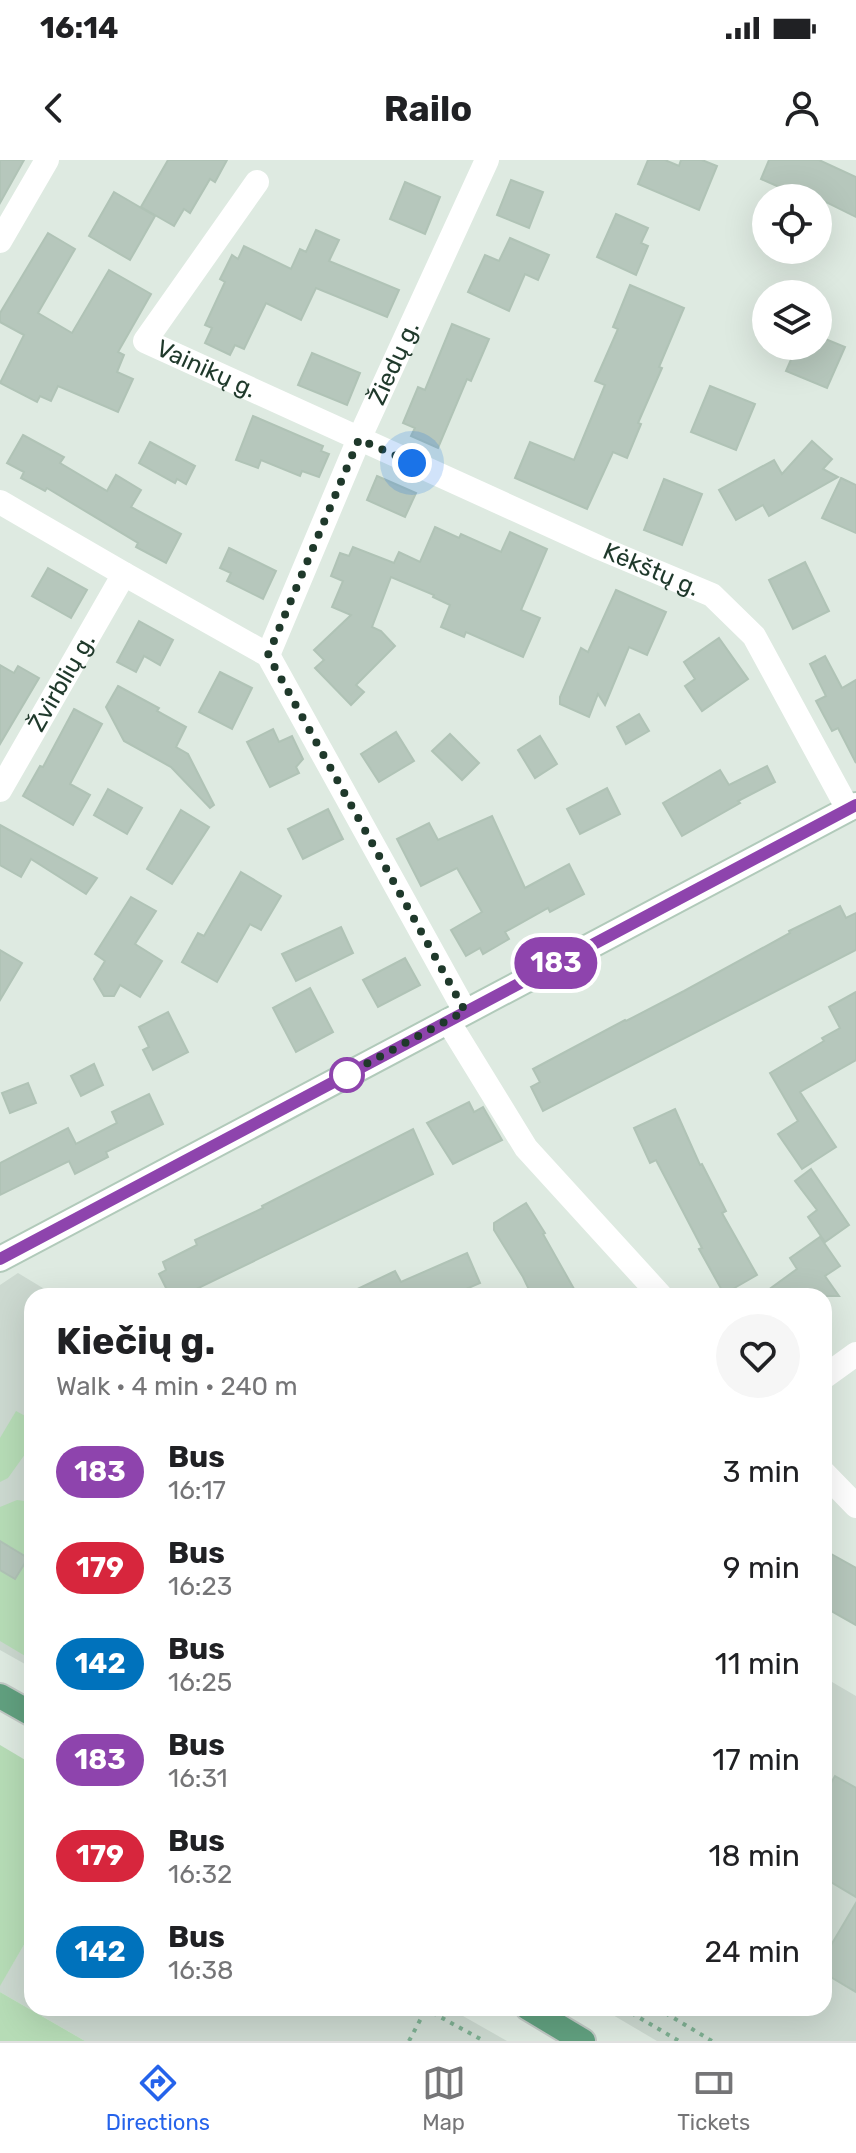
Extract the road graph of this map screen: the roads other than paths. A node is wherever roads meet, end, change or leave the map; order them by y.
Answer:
1 (47, 160) edge
2 (487, 160) edge
3 (257, 182) dead end
4 (0, 241) edge
5 (359, 439) junction
6 (0, 502) edge
7 (124, 574) junction
8 (268, 655) junction
9 (0, 790) edge
10 (852, 807) edge
11 (456, 1016) junction
12 (0, 1259) edge
13 (654, 1288) edge
14 (856, 1354) edge
15 (832, 1371) edge
16 (832, 1481) edge
17 (856, 1506) edge
18 (0, 1696) edge
19 (24, 1710) edge
20 (541, 2016) edge
21 (583, 2041) edge

1 - 4 street
2 - 5 street, Žiedų g.
3 - 5 street, Vainikų g.
5 - 8 street, Žiedų g.
5 - 10 street, Kėkštų g.
6 - 7 street
7 - 8 street
7 - 9 street, Žvirblių g.
8 - 11 street
10 - 11 street
11 - 12 street
11 - 13 street
14 - 15 street
16 - 17 street
18 - 19 main road
20 - 21 main road

